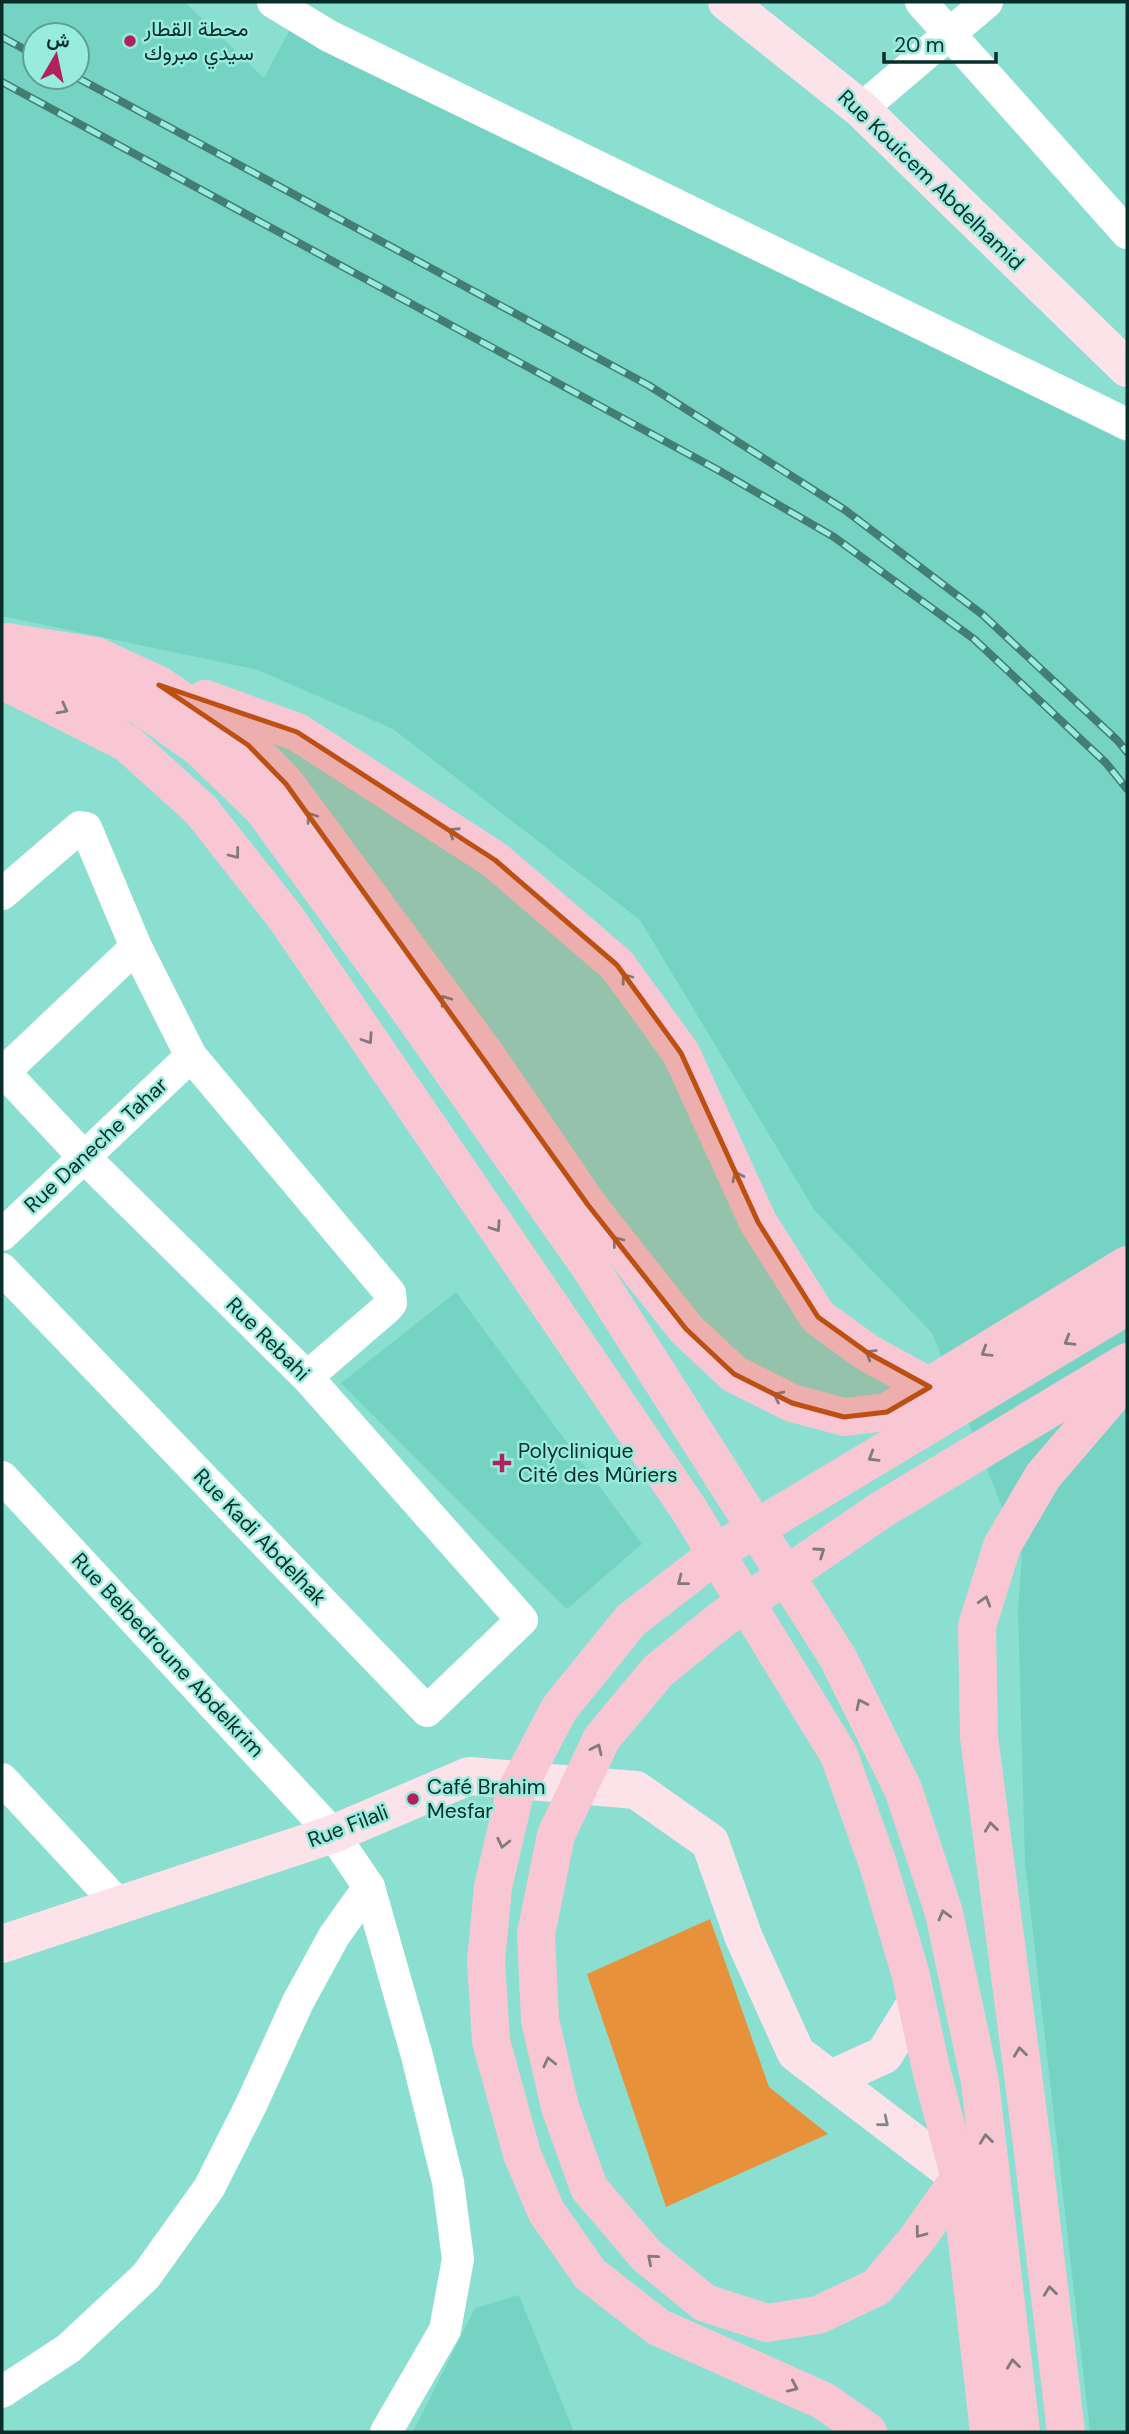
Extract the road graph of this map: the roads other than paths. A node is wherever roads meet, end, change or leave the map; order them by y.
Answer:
1 (273, 2) edge
2 (726, 2) edge
3 (920, 2) edge
4 (987, 2) edge
5 (949, 35) junction
6 (861, 109) junction
7 (1127, 233) edge
8 (1127, 368) edge
9 (1127, 424) edge
10 (2, 641) edge
11 (2, 661) edge
12 (2, 680) edge
13 (159, 685) junction
14 (2, 894) edge
15 (136, 947) junction
16 (191, 1056) junction
17 (3, 1073) edge
18 (83, 1156) junction
19 (2, 1235) edge
20 (1127, 1265) edge
21 (2, 1269) edge
22 (1127, 1306) edge
23 (1127, 1362) edge
24 (307, 1377) junction
25 (1127, 1378) edge
26 (930, 1387) junction
27 (2, 1477) edge
28 (522, 1620) joint
29 (2, 1779) edge
30 (333, 1834) junction
31 (369, 1887) junction
32 (118, 1905) junction
33 (2, 1944) edge
34 (916, 2003) junction
35 (831, 2079) junction
36 (960, 2178) junction
37 (2, 2392) edge
38 (386, 2432) edge
39 (868, 2432) edge
40 (989, 2432) edge
41 (1021, 2432) edge
42 (1066, 2432) edge

1 - 9 street
2 - 6 street, Rue Kouicem Abdelhamid
3 - 5 street
4 - 5 street
5 - 6 street
5 - 7 street
6 - 8 street, Rue Kouicem Abdelhamid
10 - 13 main road
41 -> 11 main road
12 -> 34 main road
26 -> 13 main road
26 -> 13 main road
14 - 15 street
15 - 16 street
15 - 17 street
16 - 18 street, Rue Daneche Tahar
16 - 24 street
17 - 18 street, Rue Rebahi
18 - 19 street, Rue Daneche Tahar
18 - 24 street, Rue Rebahi
20 -> 26 main road
21 - 28 street, Rue Kadi Abdelhak
22 -> 39 main road
36 -> 23 main road
24 - 28 street, Rue Rebahi
42 -> 25 main road
27 - 30 street, Rue Belbedroune Abdelkrim
29 - 32 street
30 - 31 street, Rue Belbedroune Abdelkrim
30 - 32 street, Rue Filali
30 - 35 street, Rue Filali
31 - 37 street
31 - 38 street, Rue Belbedroune Abdelkrim
32 - 33 street, Rue Filali
34 - 35 street
34 - 36 main road
35 -> 36 street, Rue Filali
36 - 40 main road

